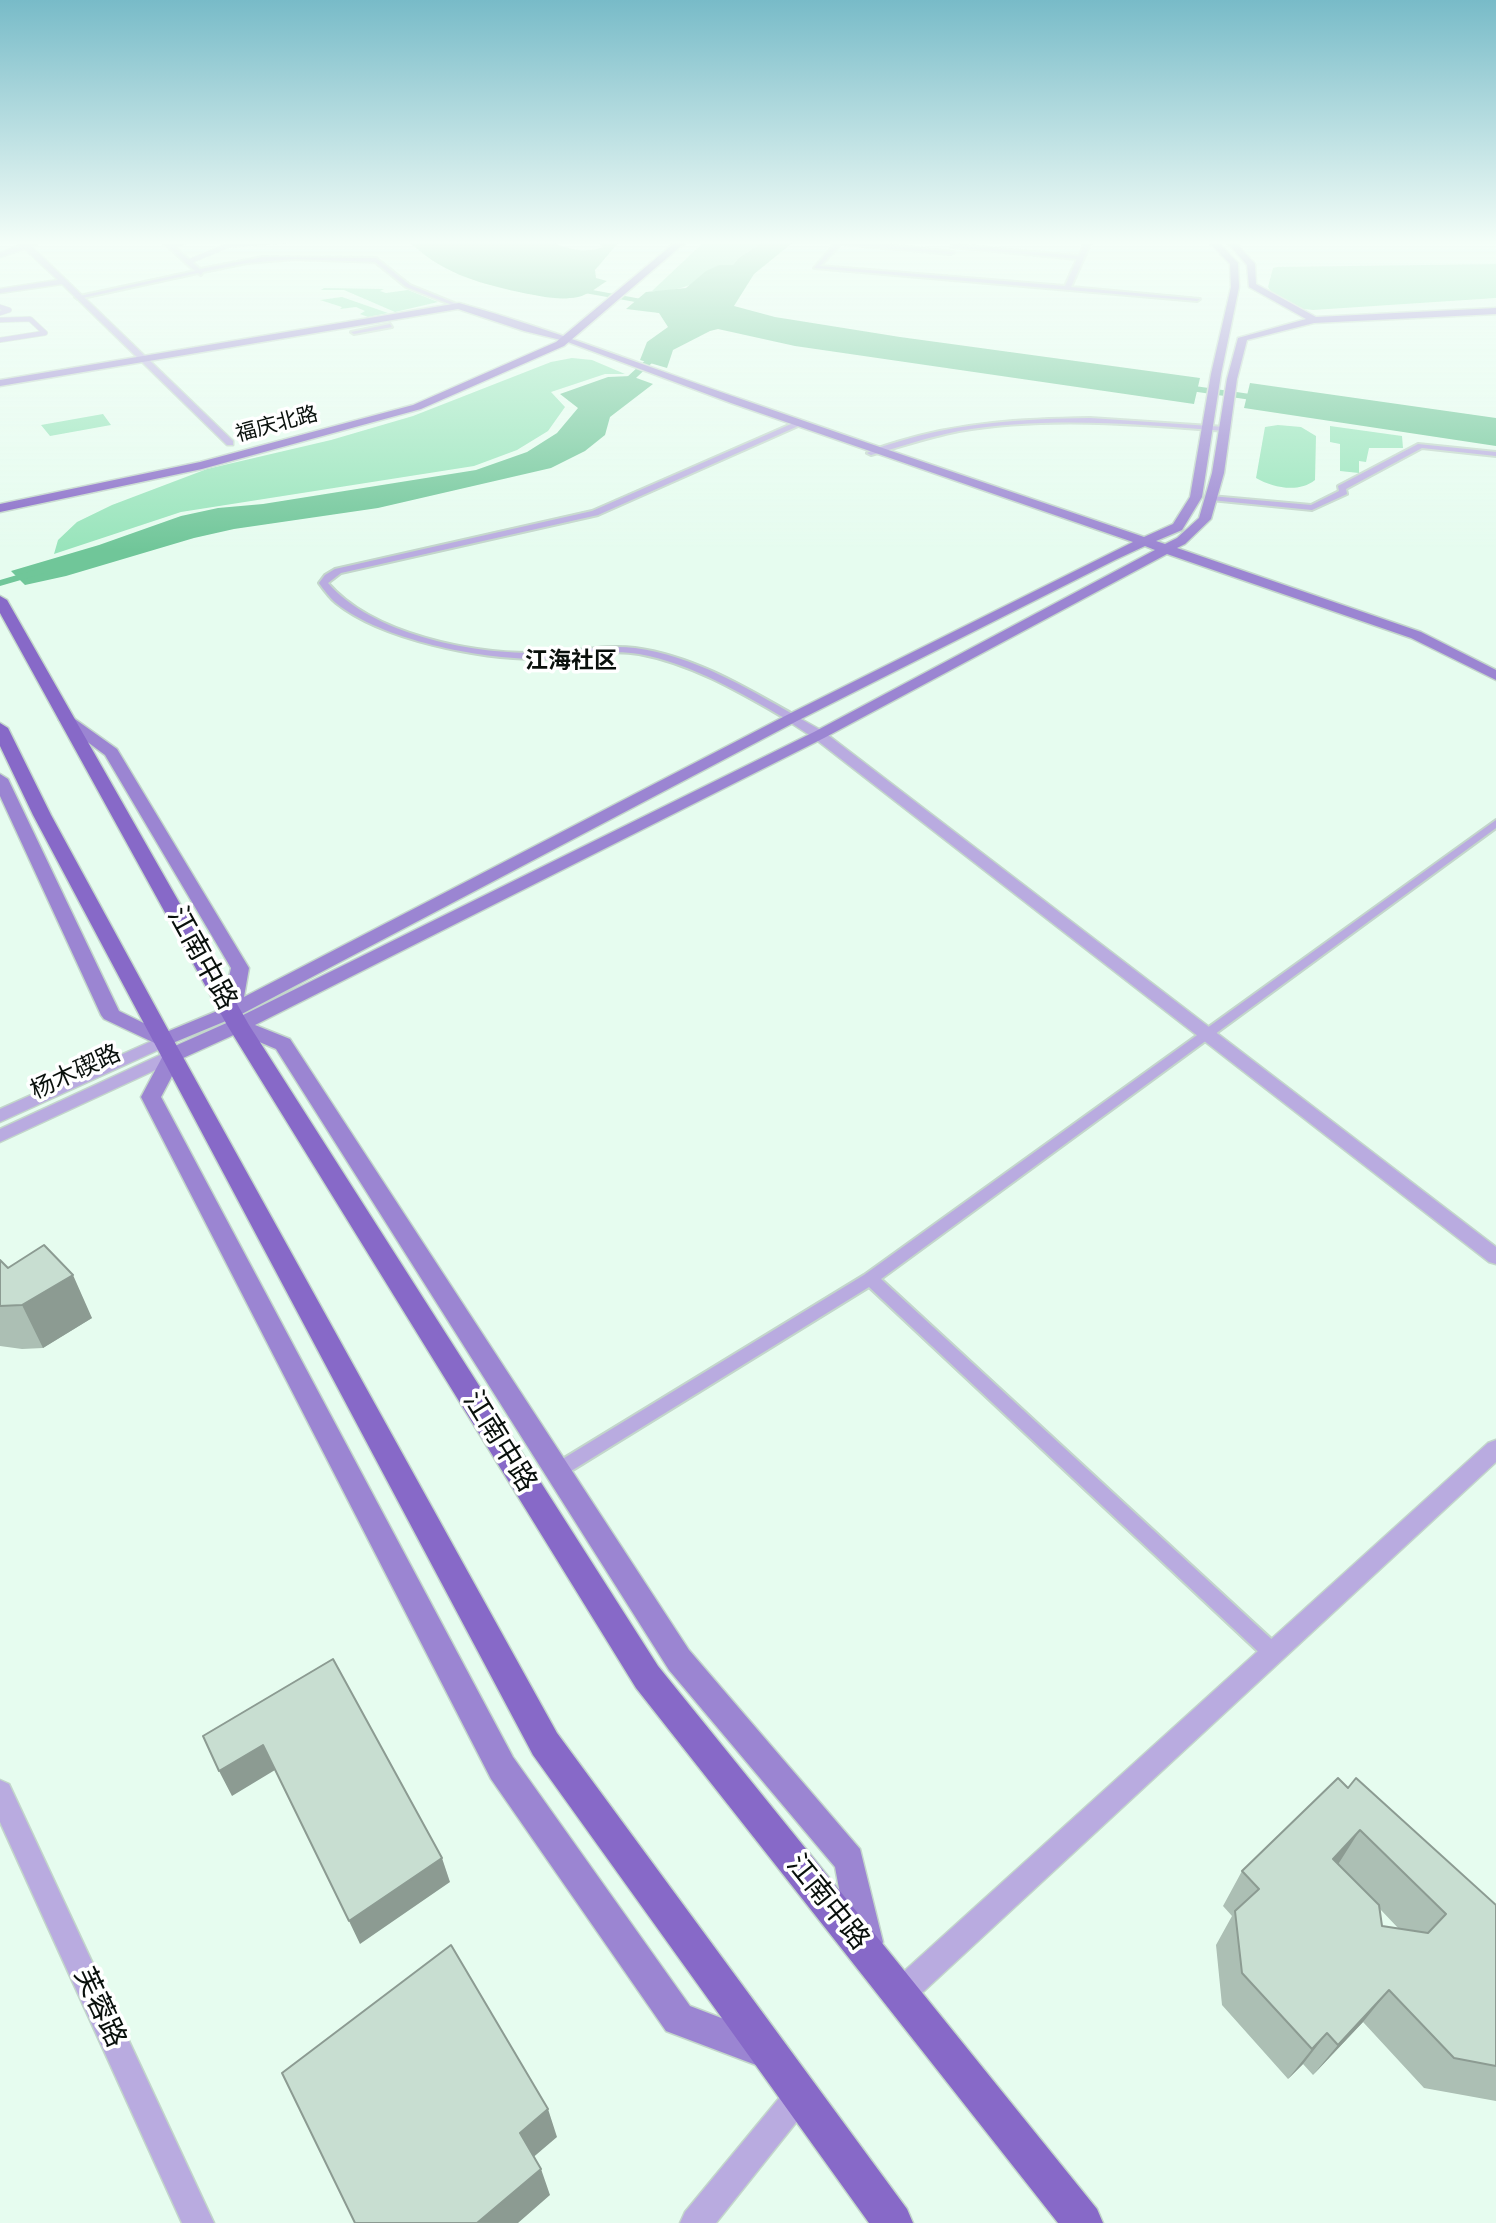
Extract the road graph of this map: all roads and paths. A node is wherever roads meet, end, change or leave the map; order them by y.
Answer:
1 (131, 344) edge
2 (232, 344) edge
3 (520, 344) edge
4 (560, 344) edge
5 (569, 344) edge
6 (1224, 344) edge
7 (1241, 344) edge
8 (146, 358) junction
9 (0, 383) edge
10 (319, 420) dead end
11 (797, 424) junction
12 (1207, 429) junction
13 (1224, 430) junction
14 (229, 443) dead end
15 (877, 452) junction
16 (1496, 454) edge
17 (182, 455) dead end
18 (0, 495) edge
19 (1211, 498) junction
20 (0, 508) edge
21 (1150, 547) junction
22 (0, 601) edge
23 (1496, 676) edge
24 (1496, 686) edge
25 (792, 718) junction
26 (819, 735) junction
27 (2, 740) edge
28 (0, 779) edge
29 (1496, 823) edge
30 (234, 1018) junction
31 (1206, 1034) junction
32 (168, 1048) junction
33 (0, 1116) edge
34 (0, 1136) edge
35 (1496, 1257) edge
36 (870, 1279) junction
37 (1496, 1449) edge
38 (557, 1471) junction
39 (1273, 1653) junction
40 (0, 1793) edge
41 (868, 1955) junction
42 (900, 1994) junction
43 (770, 2053) junction
44 (800, 2095) junction
45 (198, 2223) edge
46 (695, 2223) edge
47 (893, 2223) edge
48 (1083, 2223) edge

1 - 8 street
2 - 8 main road
3 - 10 main road, 福庆北路
4 - 20 main road, 福庆北路
5 - 11 main road
6 - 12 main road
7 - 13 main road
8 - 9 main road
8 - 14 street
11 - 15 main road
11 - 25 street
12 - 13 street
12 - 15 street
12 - 21 main road
13 - 19 main road
15 - 21 main road
16 - 19 street
17 - 18 main road
19 - 21 main road
21 - 23 main road
21 - 24 main road
21 - 25 main road
21 - 26 main road
22 - 30 main road, 江南中路
25 - 26 street
25 - 30 main road
26 - 30 main road
26 - 31 street
27 - 32 main road
28 - 32 main road
29 - 31 street
30 - 32 main road
30 - 38 main road
30 - 41 main road, 江南中路
31 - 35 street
31 - 36 street
32 - 33 street, 杨木碶路
32 - 34 street, 杨木碶路
32 - 43 main road
32 - 43 main road
36 - 38 street
36 - 39 street
37 - 39 street
38 - 41 main road
39 - 42 street
40 - 45 street, 芙蓉路
41 - 42 main road, 江南中路
42 - 48 main road, 江南中路
43 - 44 main road
44 - 46 street
44 - 47 main road

